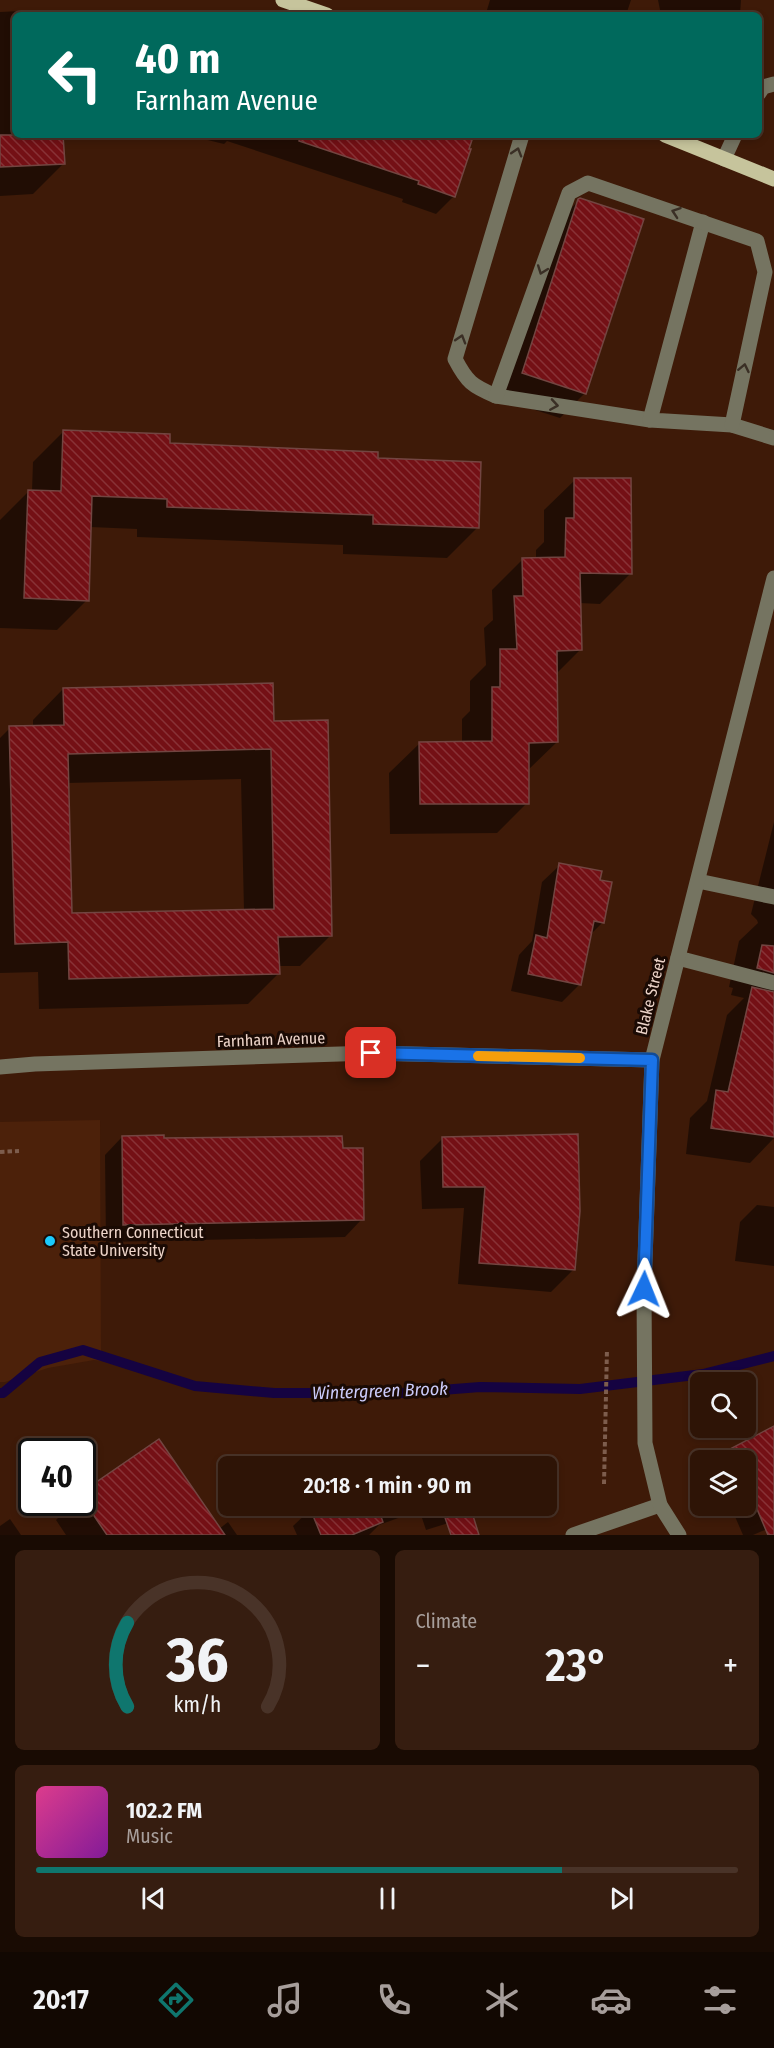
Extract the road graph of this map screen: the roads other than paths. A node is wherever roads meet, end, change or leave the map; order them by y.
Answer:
1 (283, 0) edge
2 (318, 12) edge
3 (521, 138) edge
4 (672, 138) edge
5 (734, 138) edge
6 (724, 159) junction
7 (774, 179) edge
8 (703, 222) junction
9 (496, 396) junction
10 (650, 420) junction
11 (732, 425) junction
12 (774, 438) edge
13 (774, 578) edge
14 (698, 881) junction
15 (774, 897) edge
16 (678, 958) junction
17 (774, 983) edge
18 (652, 1060) junction
19 (0, 1067) edge
20 (660, 1505) junction
21 (573, 1535) edge
22 (679, 1535) edge

1 - 2 main road
9 -> 3 street
4 - 6 main road
5 - 6 street
6 - 7 main road
8 -> 9 street
8 - 10 street
11 -> 8 street
9 -> 10 street
10 - 11 street
11 - 12 street
13 - 14 street, Blake Street
14 - 15 street
14 - 16 street, Blake Street
16 - 17 street
16 - 18 street, Blake Street
18 - 19 street, Farnham Avenue
18 - 20 street, Blake Street
20 - 21 street
20 - 22 street, Blake Street

